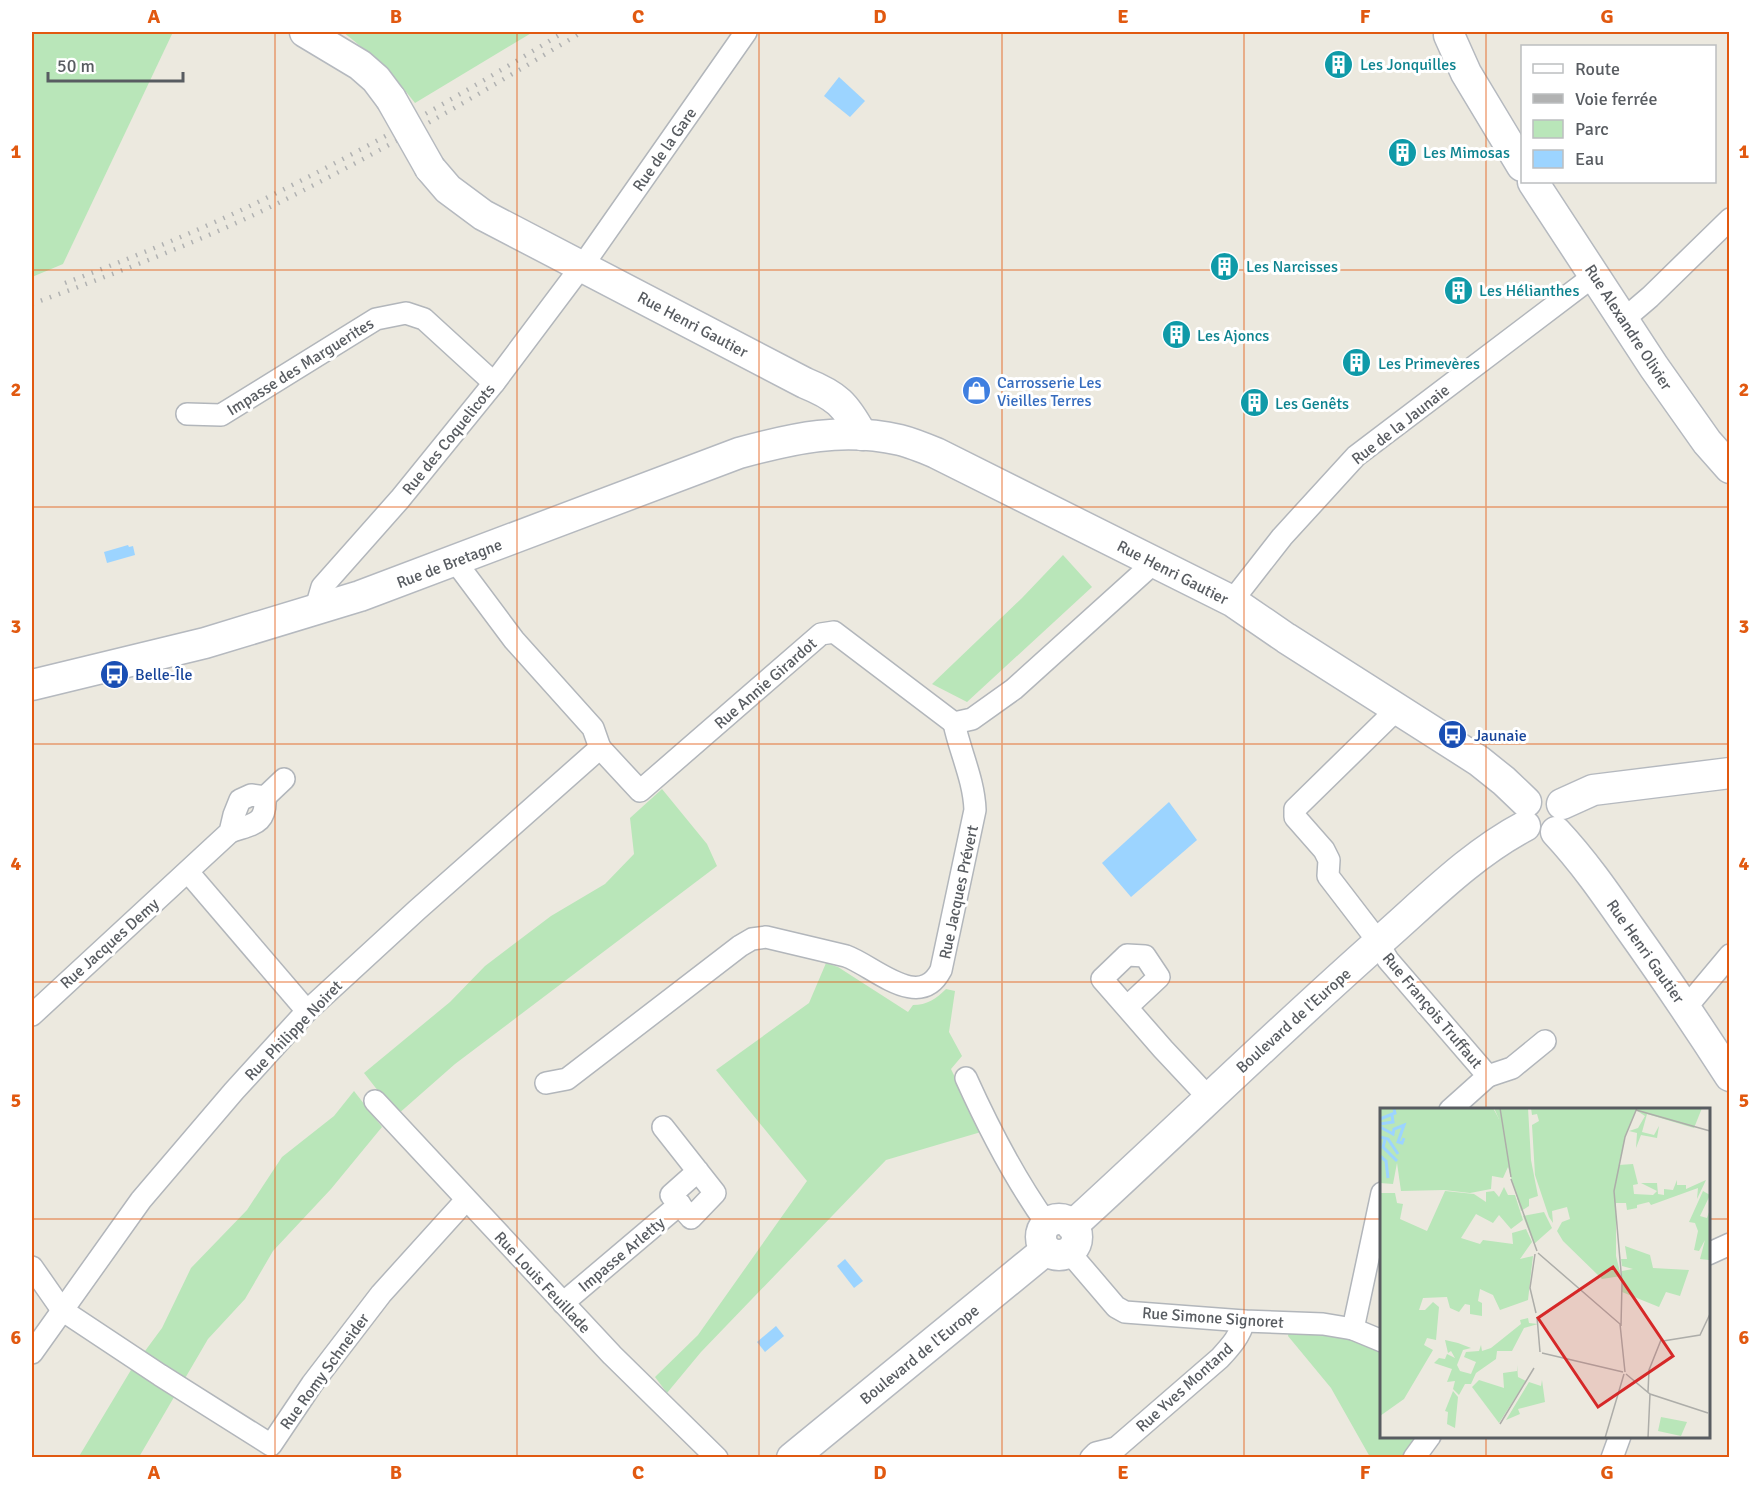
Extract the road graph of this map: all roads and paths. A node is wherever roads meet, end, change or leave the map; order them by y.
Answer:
1 (305, 32) edge
2 (746, 32) edge
3 (1444, 33) edge
4 (1521, 163) edge
5 (1534, 183) edge
6 (1730, 219) edge
7 (581, 265) junction
8 (1595, 275) junction
9 (1623, 320) junction
10 (805, 383) junction
11 (494, 384) junction
12 (187, 414) dead end
13 (829, 434) junction
14 (862, 435) junction
15 (1730, 468) edge
16 (1152, 560) junction
17 (455, 561) junction
18 (1232, 601) junction
19 (315, 611) junction
20 (32, 685) edge
21 (1395, 707) junction
22 (954, 723) junction
23 (600, 747) junction
24 (1730, 773) edge
25 (284, 779) dead end
26 (1562, 804) junction
27 (1525, 814) junction
28 (1556, 832) junction
29 (188, 872) junction
30 (1375, 938) junction
31 (1730, 955) edge
32 (1685, 1006) junction
33 (1127, 1007) dead end
34 (307, 1011) junction
35 (32, 1015) edge
36 (1545, 1041) dead end
37 (1488, 1076) junction
38 (1730, 1076) edge
39 (966, 1078) dead end
40 (546, 1083) dead end
41 (1208, 1097) junction
42 (375, 1101) dead end
43 (1451, 1108) edge
44 (663, 1127) dead end
45 (466, 1200) junction
46 (1380, 1202) edge
47 (1059, 1238) junction
48 (1730, 1244) edge
49 (1710, 1253) edge
50 (32, 1268) edge
51 (563, 1303) junction
52 (62, 1310) junction
53 (1244, 1321) junction
54 (1353, 1329) junction
55 (1380, 1340) edge
56 (32, 1353) edge
57 (1429, 1438) edge
58 (1112, 1453) edge
59 (717, 1458) edge
60 (792, 1458) edge
61 (1090, 1458) edge
62 (1414, 1458) edge

1 - 7 street, Rue Henri Gautier, bridge
2 - 7 street, Rue de la Gare
3 - 4 street
5 - 8 street, Rue Alexandre Olivier
6 - 9 street
7 - 10 street, Rue Henri Gautier
7 - 11 street, Rue des Coquelicots
8 - 9 street, Rue Alexandre Olivier
8 - 18 street, Rue de la Jaunaie
9 - 15 street, Rue Alexandre Olivier
10 - 13 street
10 - 14 street, Rue Henri Gautier
11 - 12 street, Impasse des Marguerites
11 - 19 street, Rue des Coquelicots
13 - 14 street, Rue de Bretagne
13 - 17 street, Rue de Bretagne
14 - 16 street, Rue Henri Gautier
16 - 18 street, Rue Henri Gautier
16 - 22 street
17 - 19 street, Rue de Bretagne
17 - 23 street
18 - 21 street, Rue Henri Gautier
19 - 20 street, Rue de Bretagne
21 - 27 street, Rue Henri Gautier
21 - 30 street, Rue François Truffaut
22 - 23 street, Rue Annie Girardot
22 - 40 street, Rue Jacques Prévert
23 - 34 street, Rue Philippe Noiret
24 - 26 street
25 - 29 street, Rue Jacques Demy
26 - 27 street
26 - 28 street
27 - 28 street
27 - 30 street, Boulevard de l'Europe
28 - 32 street, Rue Henri Gautier
29 - 34 street
29 - 35 street, Rue Jacques Demy
30 - 37 street, Rue François Truffaut
30 - 41 street, Boulevard de l'Europe
31 - 32 street
32 - 38 street, Rue Henri Gautier
33 - 41 street
34 - 52 street, Rue Philippe Noiret
36 - 37 street, Rue François Truffaut
37 - 43 street, Rue François Truffaut
39 - 47 street, Rue Simone Signoret
41 - 47 street, Boulevard de l'Europe
42 - 45 street, Rue Louis Feuillade
44 - 51 street, Impasse Arletty
45 - 51 street, Rue Louis Feuillade
45 - 52 street, Rue Romy Schneider
46 - 54 street
47 - 53 street, Rue Simone Signoret
47 - 60 street, Boulevard de l'Europe
48 - 49 street
50 - 52 street
51 - 59 street, Rue Louis Feuillade
52 - 56 street, Rue Philippe Noiret
53 - 54 street, Rue Simone Signoret
53 - 58 street, Rue Yves Montand
54 - 55 street, Rue Simone Signoret
57 - 62 street
58 - 61 street, Rue Yves Montand

